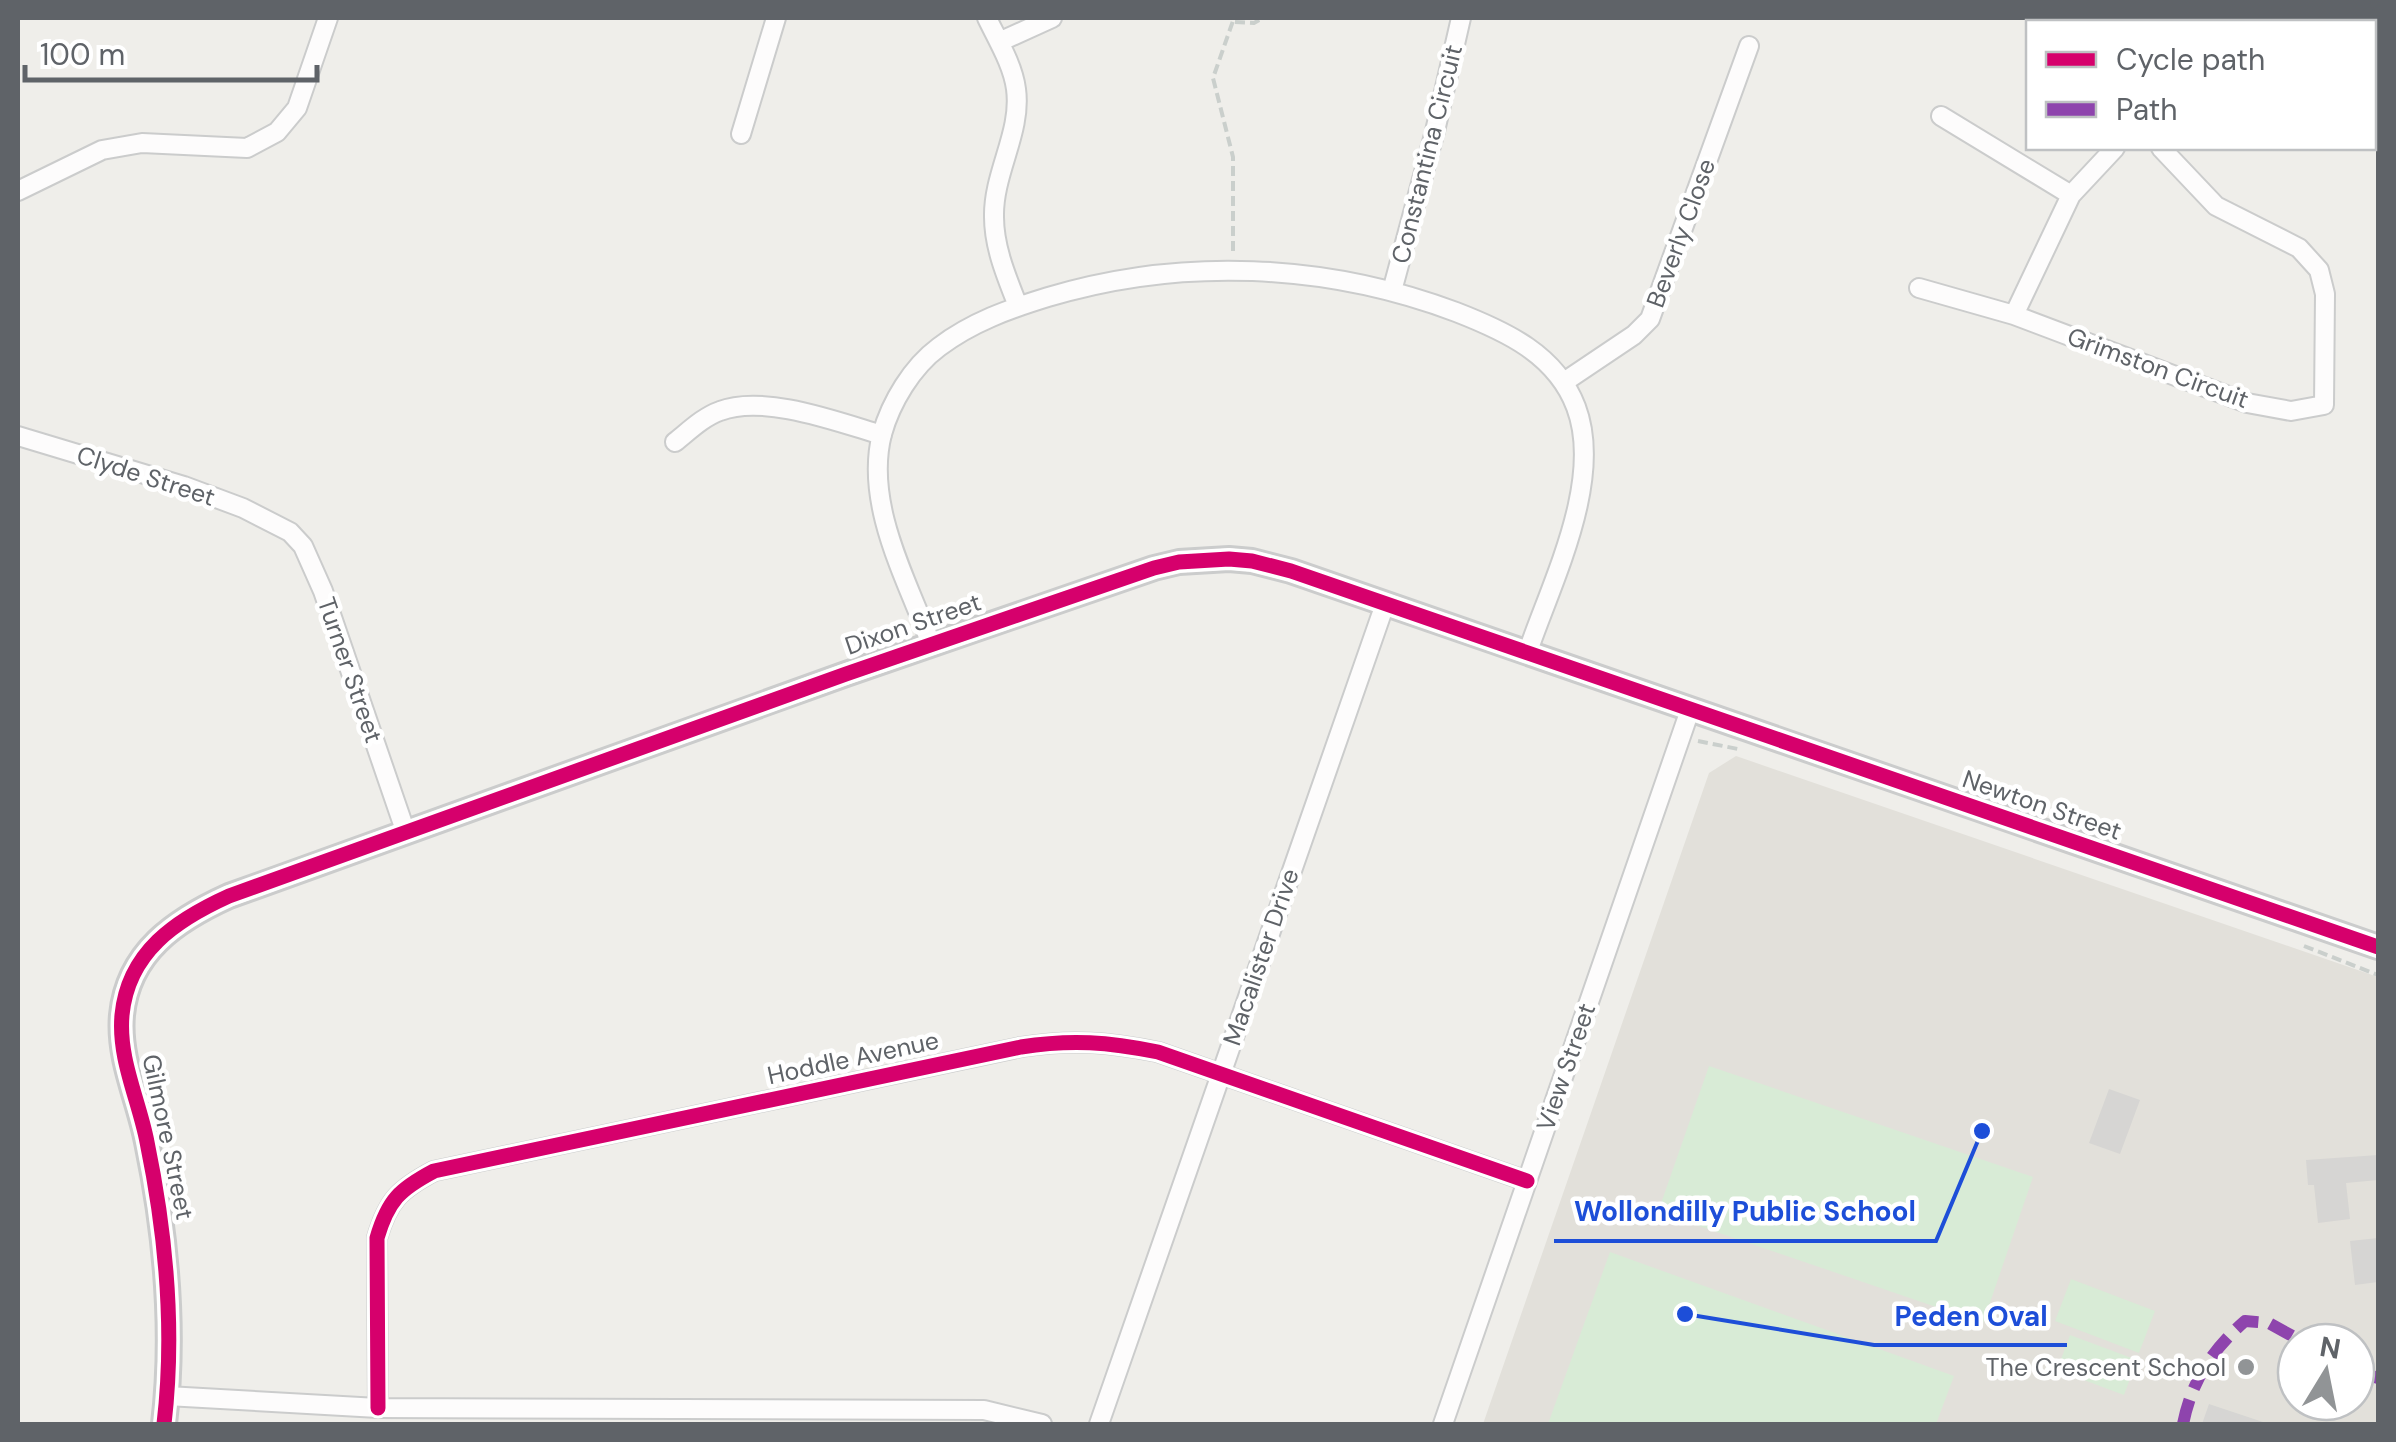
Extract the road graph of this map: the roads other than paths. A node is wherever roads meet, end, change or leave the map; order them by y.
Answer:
1 (328, 18) edge
2 (776, 18) edge
3 (987, 18) edge
4 (1052, 18) edge
5 (1461, 18) edge
6 (999, 42) junction
7 (1750, 46) dead end
8 (1941, 116) dead end
9 (741, 134) dead end
10 (2113, 150) edge
11 (2163, 150) edge
12 (18, 191) edge
13 (2071, 196) junction
14 (1919, 288) dead end
15 (1392, 291) junction
16 (1018, 306) junction
17 (2014, 315) junction
18 (1564, 382) junction
19 (882, 434) junction
20 (18, 436) edge
21 (676, 442) dead end
22 (272, 521) joint
23 (1385, 604) junction
24 (931, 644) junction
25 (1526, 654) junction
26 (1690, 710) junction
27 (406, 834) junction
28 (165, 932) joint
29 (2378, 947) edge
30 (1221, 1073) junction
31 (1527, 1180) junction
32 (167, 1396) junction
33 (378, 1408) junction
34 (164, 1424) edge
35 (1042, 1424) edge
36 (1099, 1424) edge
37 (1443, 1424) edge

1 - 12 street
2 - 9 street
3 - 6 street
4 - 6 street
5 - 15 street, Constantina Circuit
6 - 16 street
7 - 18 street, Beverly Close
8 - 13 street
10 - 13 street
11 - 17 street, Grimston Circuit
13 - 17 street
14 - 17 street
15 - 16 street
15 - 18 street
16 - 19 street
18 - 25 street
19 - 21 street
19 - 24 street
20 - 22 street, Clyde Street
22 - 27 street, Turner Street
23 - 24 street, Dixon Street
23 - 25 street, Dixon Street
23 - 30 street, Macalister Drive
24 - 27 street, Dixon Street
25 - 26 street, Dixon Street
26 - 29 street, Newton Street
26 - 31 street, View Street
27 - 28 street, Dixon Street
28 - 32 street, Gilmore Street
30 - 31 street, Hoddle Avenue
30 - 33 street, Hoddle Avenue
30 - 36 street, Macalister Drive
31 - 37 street, View Street
32 - 33 street
32 - 34 street, Gilmore Street
33 - 35 street

